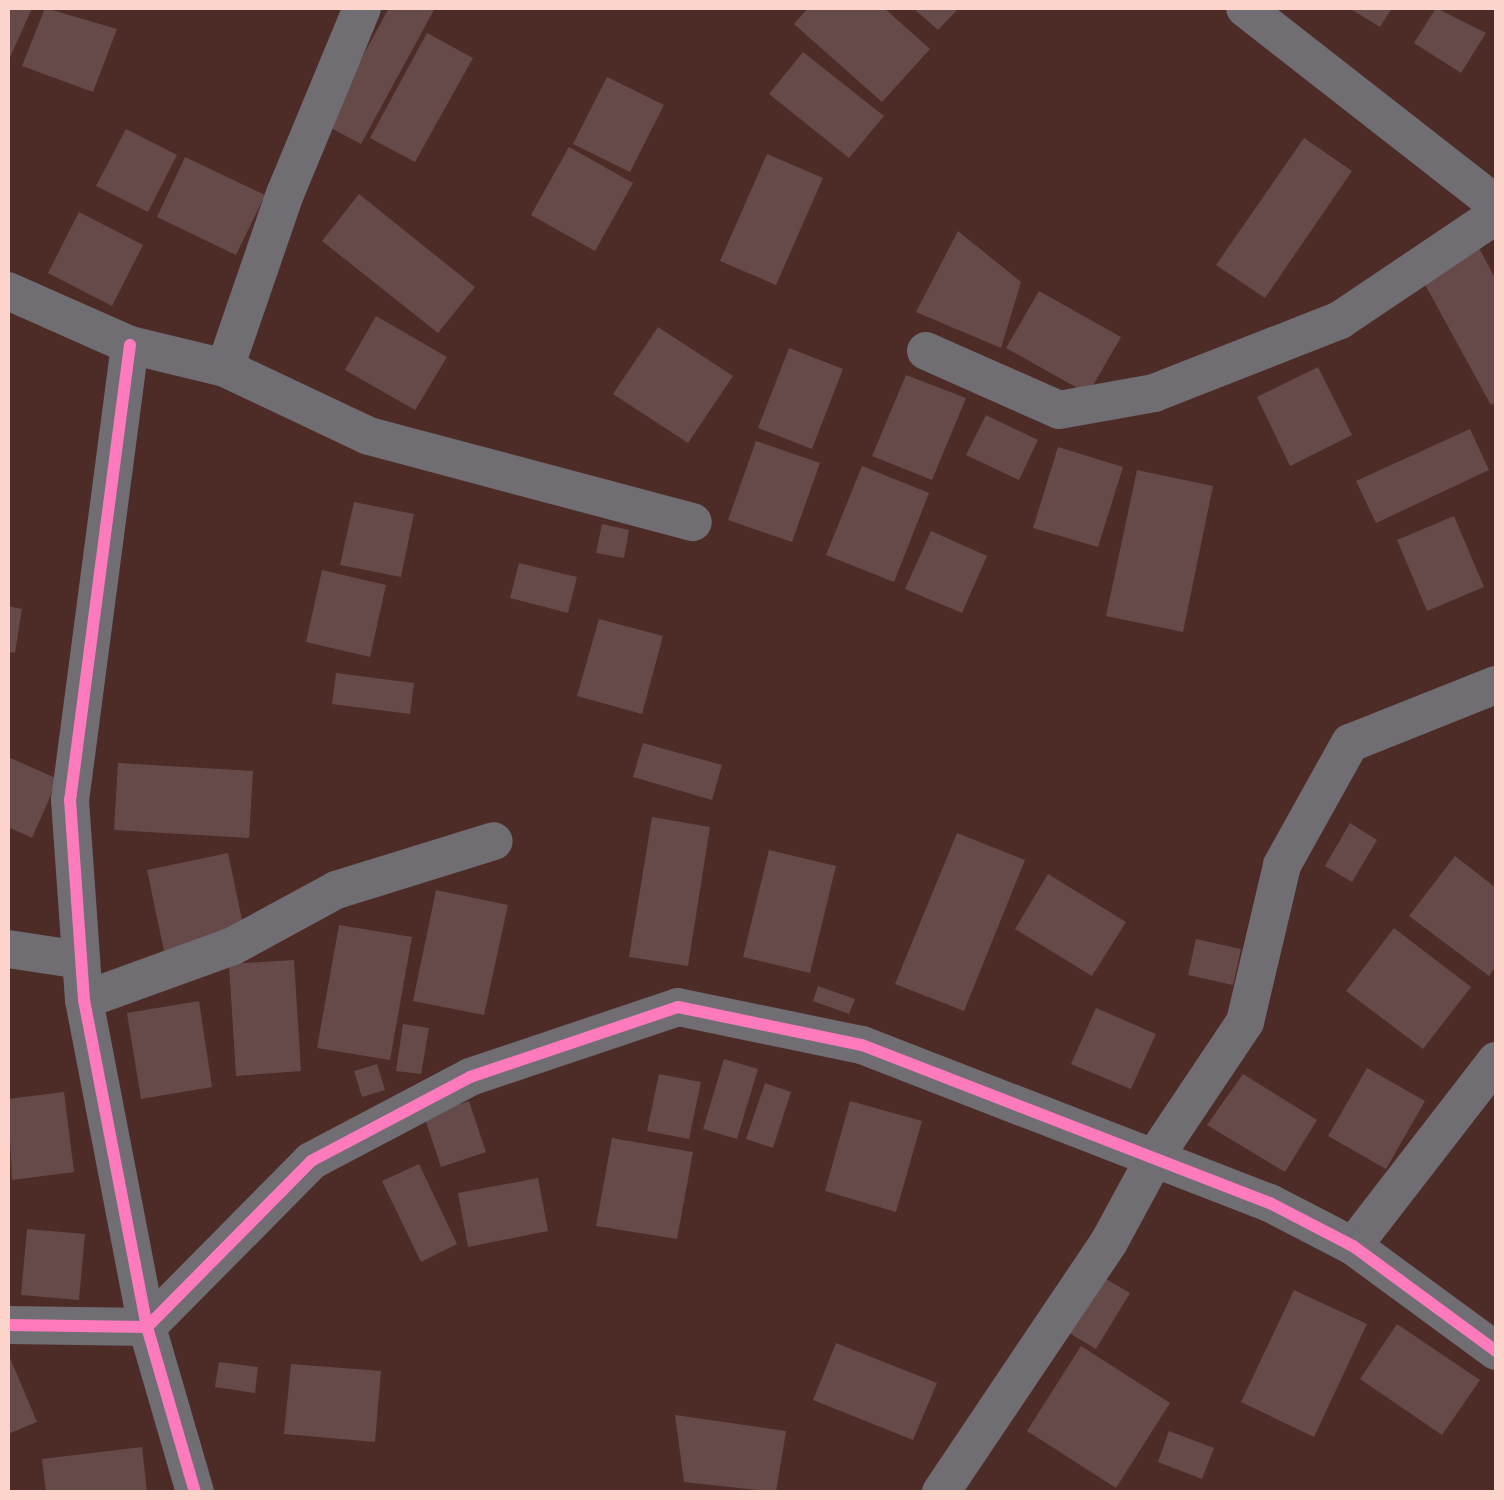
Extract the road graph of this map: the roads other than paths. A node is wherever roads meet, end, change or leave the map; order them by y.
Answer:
1 (362, 8) edge
2 (1244, 8) edge
3 (1496, 204) edge
4 (1496, 215) edge
5 (8, 291) edge
6 (130, 344) junction
7 (926, 352) dead end
8 (225, 368) junction
9 (692, 522) dead end
10 (1496, 685) edge
11 (494, 841) dead end
12 (8, 949) edge
13 (81, 960) junction
14 (84, 1000) junction
15 (1496, 1062) edge
16 (1156, 1156) junction
17 (1353, 1246) junction
18 (8, 1325) edge
19 (147, 1327) junction
20 (1496, 1351) edge
21 (195, 1492) edge
22 (941, 1492) edge

1 - 8 street
2 - 3 street
4 - 7 street
5 - 6 street
6 - 8 street
6 - 13 street
8 - 9 street
10 - 16 street
11 - 14 street
12 - 13 street
13 - 14 street
14 - 19 street
15 - 17 street
16 - 17 street
16 - 19 street
16 - 22 street
17 - 20 street
18 - 19 street
19 - 21 street

